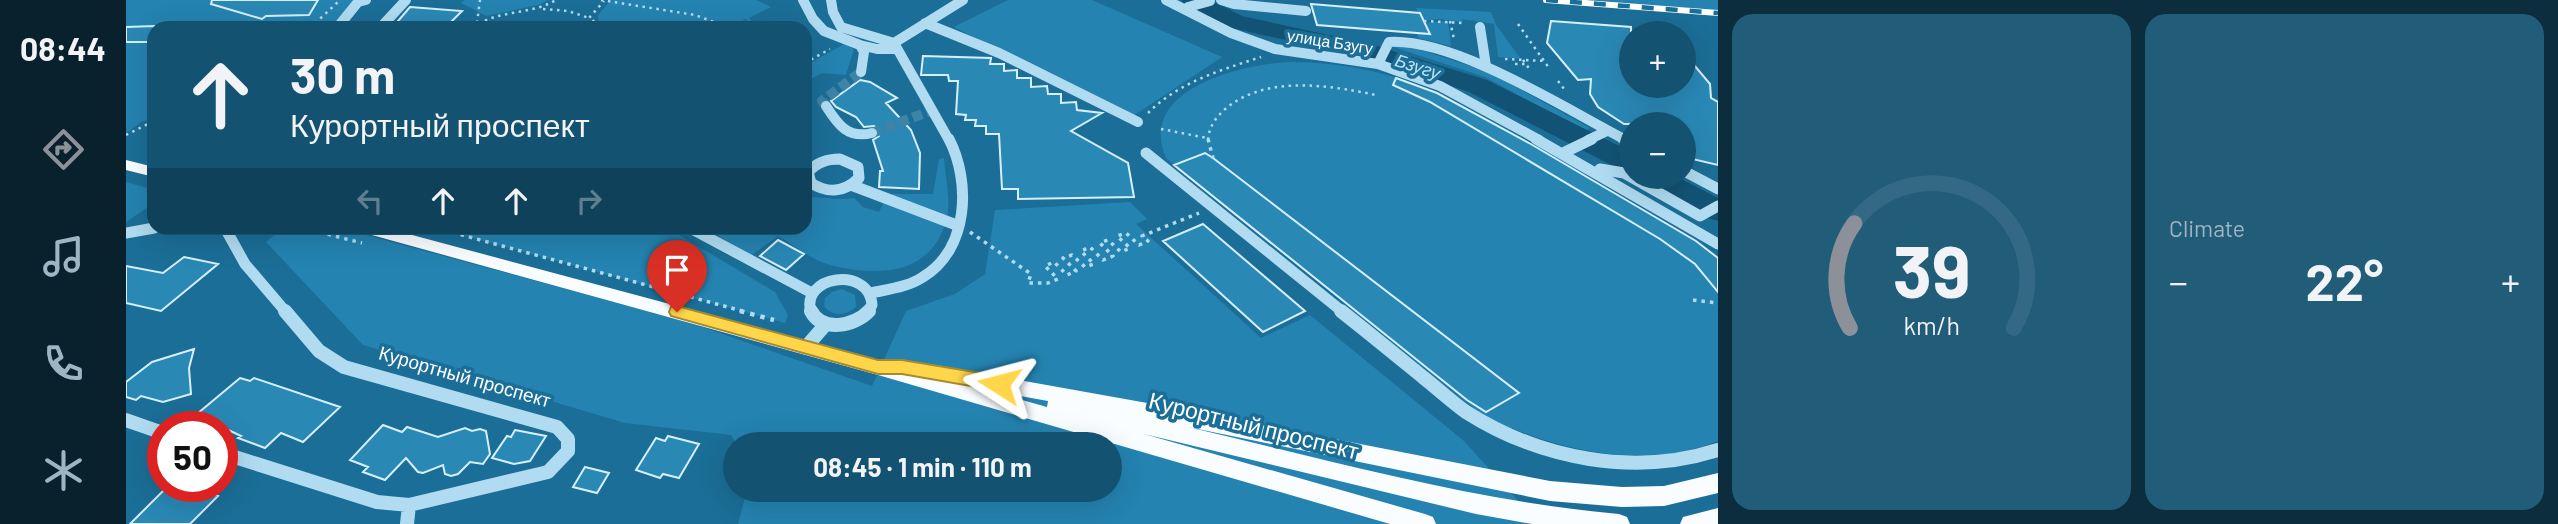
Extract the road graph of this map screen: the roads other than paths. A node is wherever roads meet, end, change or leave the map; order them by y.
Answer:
1 (360, 0) edge
2 (406, 0) edge
3 (803, 0) edge
4 (831, 0) edge
5 (962, 0) edge
6 (1166, 0) edge
7 (1211, 0) edge
8 (1221, 0) edge
9 (1184, 8) junction
10 (1306, 11) dead end
11 (343, 21) edge
12 (386, 21) edge
13 (925, 23) junction
14 (1480, 27) dead end
15 (860, 45) junction
16 (896, 46) junction
17 (1378, 64) junction
18 (1486, 66) junction
19 (861, 72) dead end
20 (826, 106) dead end
21 (1138, 122) road end
22 (872, 133) tunnel mouth
23 (1602, 133) junction
24 (1619, 139) edge
25 (1146, 153) dead end
26 (1563, 153) junction
27 (126, 165) edge
28 (1588, 167) junction
29 (147, 170) edge
30 (1696, 177) edge
31 (851, 186) dead end
32 (1718, 189) edge
33 (1717, 207) edge
34 (960, 226) junction
35 (147, 229) edge
36 (126, 233) edge
37 (229, 235) edge
38 (393, 235) edge
39 (703, 235) edge
40 (1718, 244) edge
41 (812, 293) junction
42 (871, 293) junction
43 (826, 324) junction
44 (806, 347) junction
45 (878, 367) junction
46 (902, 367) junction
47 (126, 420) edge
48 (147, 427) edge
49 (1718, 450) edge
50 (238, 458) edge
51 (1718, 483) edge
52 (409, 505) junction
53 (1718, 518) edge
54 (407, 524) edge
55 (1425, 524) edge
56 (1619, 524) edge
57 (1692, 524) edge

1 - 11 street
2 - 12 street
3 - 15 street
4 - 16 street
5 - 13 street
6 - 9 street, улица Бзугу
7 - 9 street, bridge
8 - 10 street
9 - 17 street, улица Бзугу
13 - 16 street
13 - 21 street
14 - 18 street
15 - 16 street
15 - 19 street
16 - 34 street
17 - 18 street
17 - 26 street, улица Бзугу
18 - 23 street
20 - 22 street
23 - 24 street
23 - 26 street
25 - 49 street
26 - 28 street, улица Бзугу
27 - 29 main road
28 - 33 street
28 - 40 street, улица Бзугу
30 - 32 street
31 - 34 street
34 - 42 street
35 - 36 street
37 - 52 street, Курортный проспект
38 - 44 main road, Курортный проспект
39 - 41 street
41 - 42 street
41 - 43 street
42 - 43 street
43 - 44 street
44 - 45 main road, Курортный проспект
45 - 46 main road, Курортный проспект
45 - 55 main road, Курортный проспект
46 - 51 main road
46 - 56 main road, Курортный проспект
47 - 48 street
50 - 52 street, Курортный проспект
52 - 54 street
53 - 57 main road

